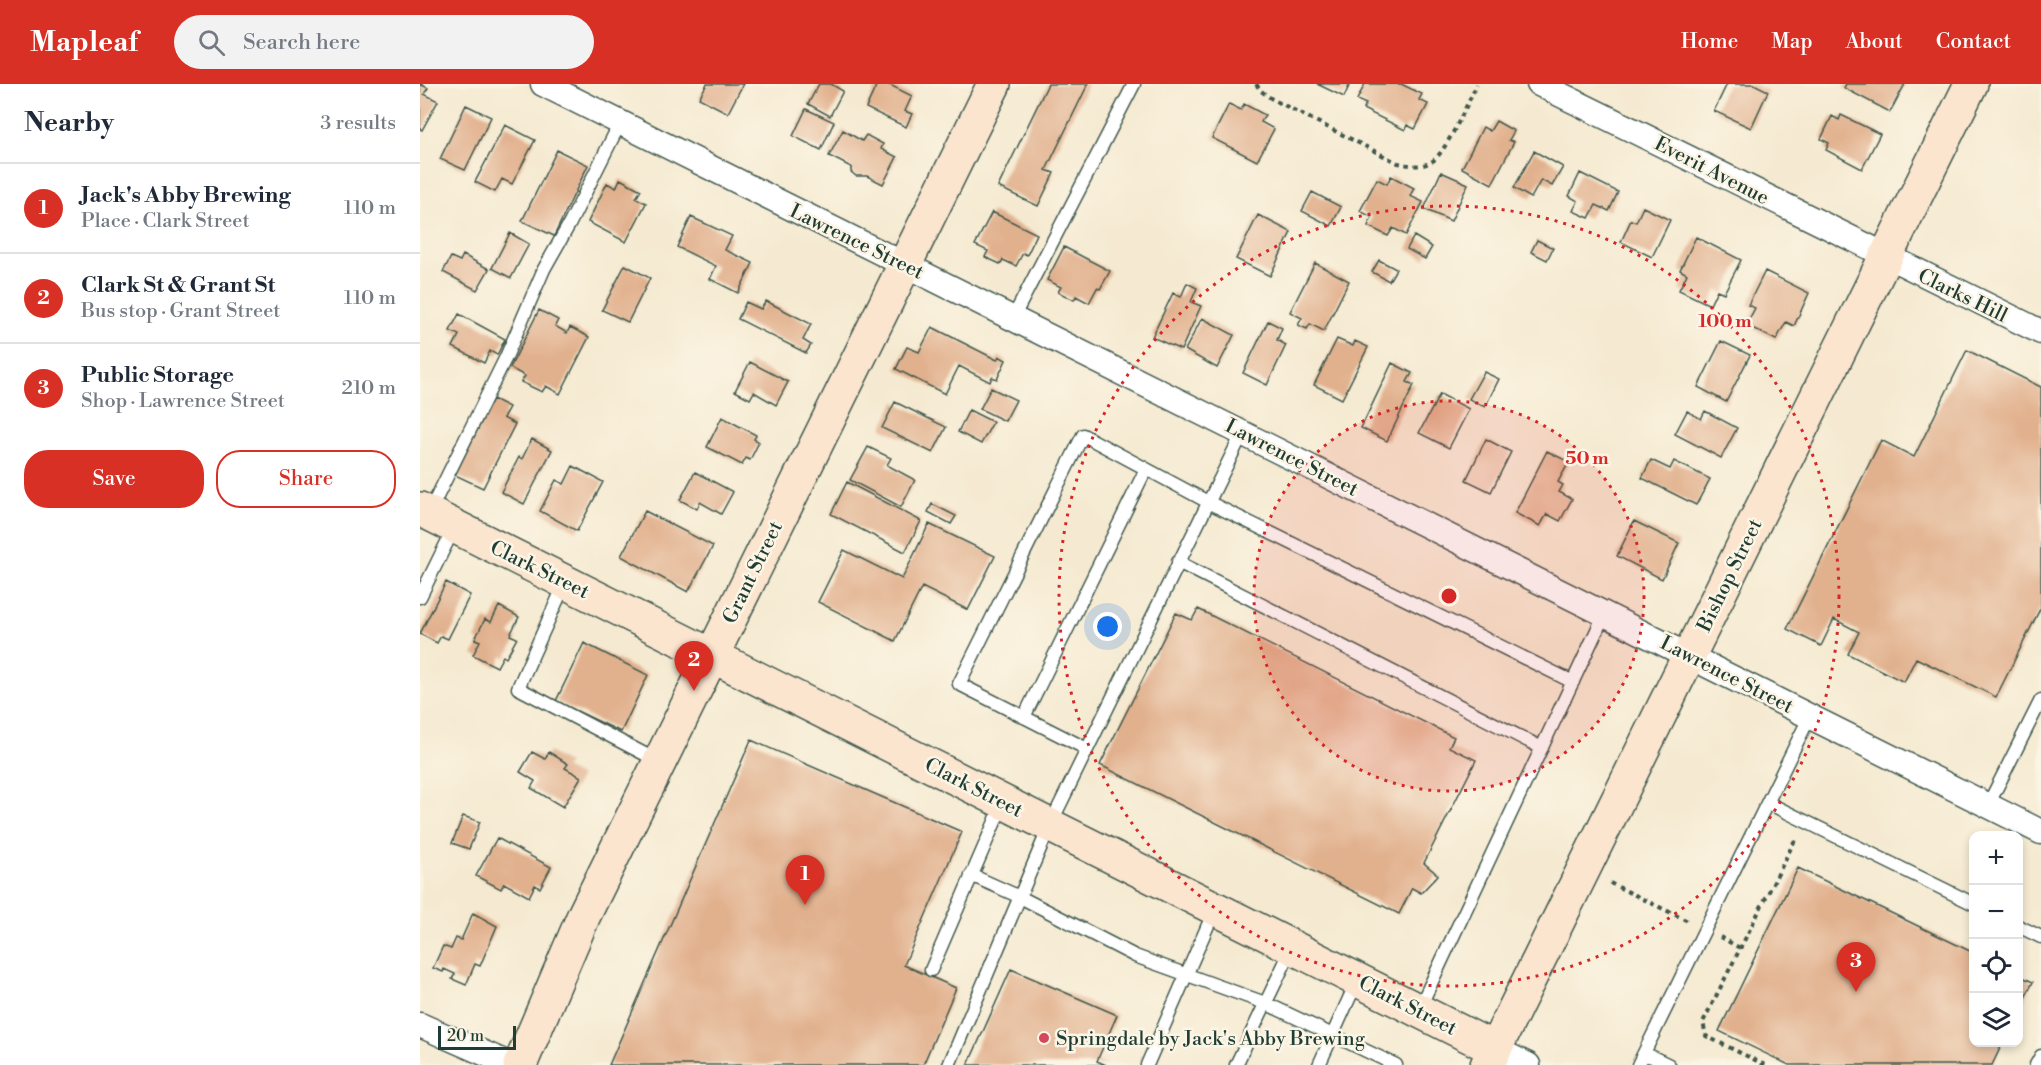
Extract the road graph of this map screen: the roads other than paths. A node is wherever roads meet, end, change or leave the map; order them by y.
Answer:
1 (543, 84) edge
2 (994, 84) edge
3 (1134, 84) edge
4 (1539, 84) edge
5 (1971, 84) edge
6 (620, 123) junction
7 (1886, 257) junction
8 (904, 265) junction
9 (1013, 318) junction
10 (2041, 332) edge
11 (1243, 432) junction
12 (1146, 470) junction
13 (1208, 502) junction
14 (435, 516) edge
15 (1178, 562) junction
16 (566, 582) junction
17 (420, 597) edge
18 (1605, 613) junction
19 (712, 654) junction
20 (1689, 656) junction
21 (1573, 682) junction
22 (2041, 700) edge
23 (1810, 716) junction
24 (1024, 717) junction
25 (1542, 748) junction
26 (1087, 749) junction
27 (659, 761) junction
28 (1003, 801) junction
29 (1768, 803) junction
30 (1988, 805) junction
31 (1050, 825) junction
32 (2041, 832) edge
33 (971, 875) junction
34 (1020, 897) junction
35 (1969, 902) edge
36 (1215, 908) junction
37 (2023, 928) edge
38 (2041, 937) edge
39 (1292, 947) junction
40 (931, 970) dead end
41 (1186, 975) junction
42 (1358, 980) junction
43 (1265, 1004) junction
44 (1418, 1010) junction
45 (420, 1026) edge
46 (1333, 1035) junction
47 (1644, 1053) junction
48 (2041, 1056) edge
49 (1491, 1057) edge
50 (511, 1065) edge
51 (520, 1065) edge
52 (949, 1065) edge
53 (1147, 1065) edge
54 (1236, 1065) edge
55 (1319, 1065) edge
56 (1396, 1065) edge
57 (1528, 1065) edge
58 (1638, 1065) edge
59 (1669, 1065) edge
60 (2036, 1065) edge

1 - 6 street, Lawrence Street
2 - 8 street, Grant Street
3 - 9 lane
4 - 7 street, Everit Avenue
5 - 7 street, Bishop Street
6 - 8 street, Lawrence Street
6 - 14 lane
7 - 10 street, Clarks Hill
7 - 20 street, Bishop Street
8 - 9 street, Lawrence Street
8 - 19 street, Grant Street
9 - 11 street, Lawrence Street
11 - 13 lane
11 - 18 street, Lawrence Street
12 - 13 lane
12 - 24 lane
12 - 24 lane
13 - 15 lane
13 - 21 lane
14 - 16 street, Clark Street
14 - 17 lane
15 - 25 lane
15 - 26 lane
16 - 19 street, Clark Street
16 - 27 lane
18 - 20 street, Lawrence Street
18 - 21 lane
19 - 27 street, Grant Street
19 - 28 street, Clark Street
20 - 23 street, Lawrence Street
20 - 49 street, Bishop Street
21 - 25 lane
22 - 30 lane
23 - 29 lane
23 - 30 street, Lawrence Street
24 - 26 lane
25 - 44 lane
26 - 31 lane
27 - 51 street, Grant Street
28 - 31 street, Clark Street
28 - 33 lane
29 - 35 lane
29 - 47 lane
30 - 32 street, Lawrence Street
31 - 34 lane
31 - 36 street, Clark Street
33 - 34 lane
33 - 40 lane
34 - 41 lane
34 - 52 lane
36 - 39 street, Clark Street
36 - 41 lane
37 - 38 lane
39 - 42 street, Clark Street
39 - 43 lane
41 - 43 lane
41 - 53 lane
42 - 44 street, Clark Street
42 - 46 lane
43 - 46 lane
43 - 54 lane
44 - 49 street, Clark Street
45 - 50 street
46 - 55 lane
46 - 56 lane
47 - 58 lane
47 - 59 lane
48 - 60 lane
49 - 57 street, Clark Street

